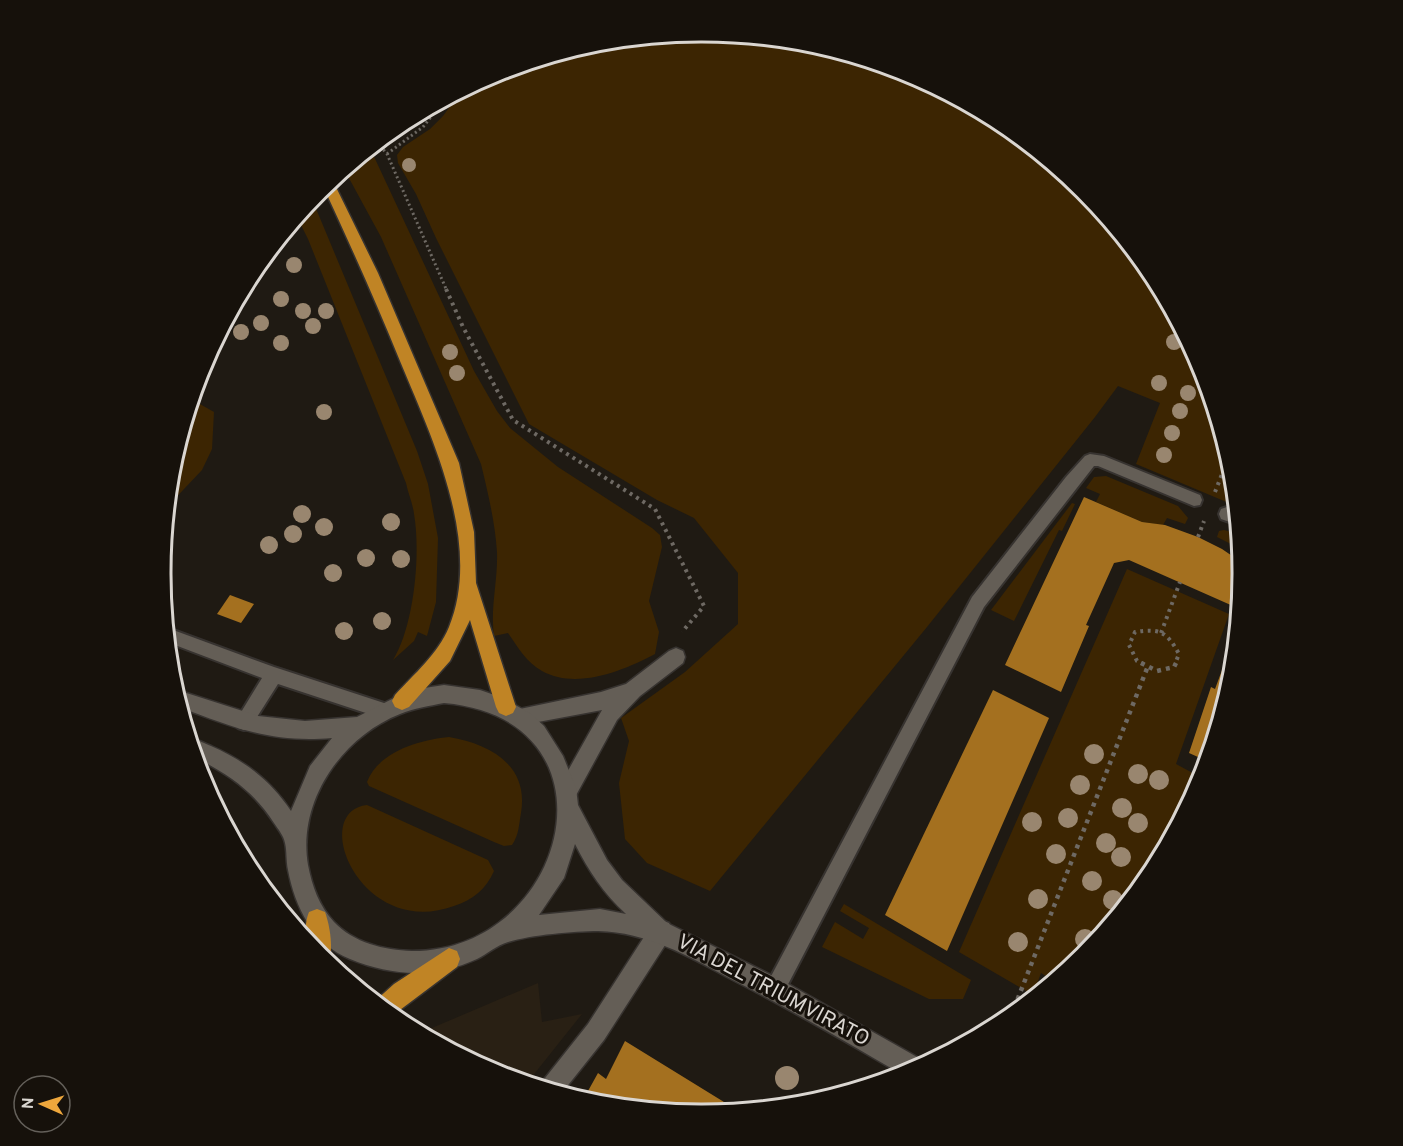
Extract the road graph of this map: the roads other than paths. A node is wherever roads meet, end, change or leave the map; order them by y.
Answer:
1 (333, 192) edge
2 (1194, 500) dead end
3 (466, 581) junction
4 (175, 637) edge
5 (676, 648) road end
6 (274, 675) junction
7 (633, 690) junction
8 (187, 701) edge
9 (402, 701) junction
10 (384, 711) junction
11 (514, 712) junction
12 (244, 722) junction
13 (360, 726) junction
14 (202, 752) edge
15 (568, 800) junction
16 (295, 839) junction
17 (317, 920) junction
18 (507, 931) junction
19 (661, 931) junction
20 (319, 940) edge
21 (449, 959) junction
22 (776, 989) junction
23 (389, 1003) edge
24 (905, 1064) edge
25 (555, 1083) edge

1 - 3 highway
2 - 22 lane
3 - 9 highway
3 - 11 highway
4 - 6 lane
5 - 7 main road
6 - 10 lane
6 - 12 lane
7 - 11 main road
7 - 15 main road
8 - 12 main road
9 - 10 main road
9 - 11 main road
10 - 13 main road
11 - 15 main road, VIA DEL TRIUMVIRATO
12 - 13 main road
13 - 16 main road
14 - 16 main road
15 - 18 main road
15 - 19 main road, VIA DEL TRIUMVIRATO
16 - 17 main road
17 - 20 highway
17 - 21 main road
18 - 19 main road, VIA DEL TRIUMVIRATO
18 - 21 main road
19 - 22 main road, VIA DEL TRIUMVIRATO
19 - 25 main road, VIA DEL TRIUMVIRATO
21 - 23 highway
22 - 24 main road, VIA DEL TRIUMVIRATO

